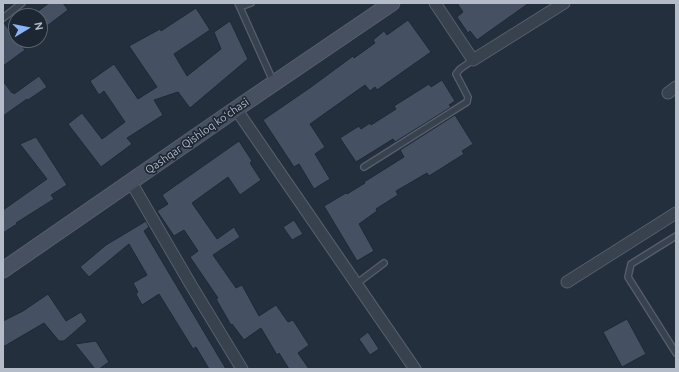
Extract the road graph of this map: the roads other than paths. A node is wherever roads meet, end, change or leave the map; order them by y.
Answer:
1 (251, 3) edge
2 (392, 3) edge
3 (435, 3) edge
4 (564, 3) edge
5 (239, 5) edge
6 (473, 60) junction
7 (274, 84) junction
8 (236, 109) junction
9 (364, 167) dead end
10 (131, 182) junction
11 (676, 212) edge
12 (676, 236) edge
13 (384, 263) dead end
14 (3, 270) edge
15 (567, 282) dead end
16 (356, 284) junction
17 (676, 354) edge
18 (242, 369) edge
19 (414, 369) edge

1 - 5 lane
2 - 7 main road, Qashqar Qishloq koʻchasi
3 - 6 street
4 - 6 street
5 - 7 lane
6 - 9 lane
7 - 8 main road, Qashqar Qishloq koʻchasi
8 - 10 main road, Qashqar Qishloq koʻchasi
8 - 16 street
10 - 14 main road, Qashqar Qishloq koʻchasi
10 - 18 street
11 - 15 street
12 - 17 lane
13 - 16 lane
16 - 19 street

